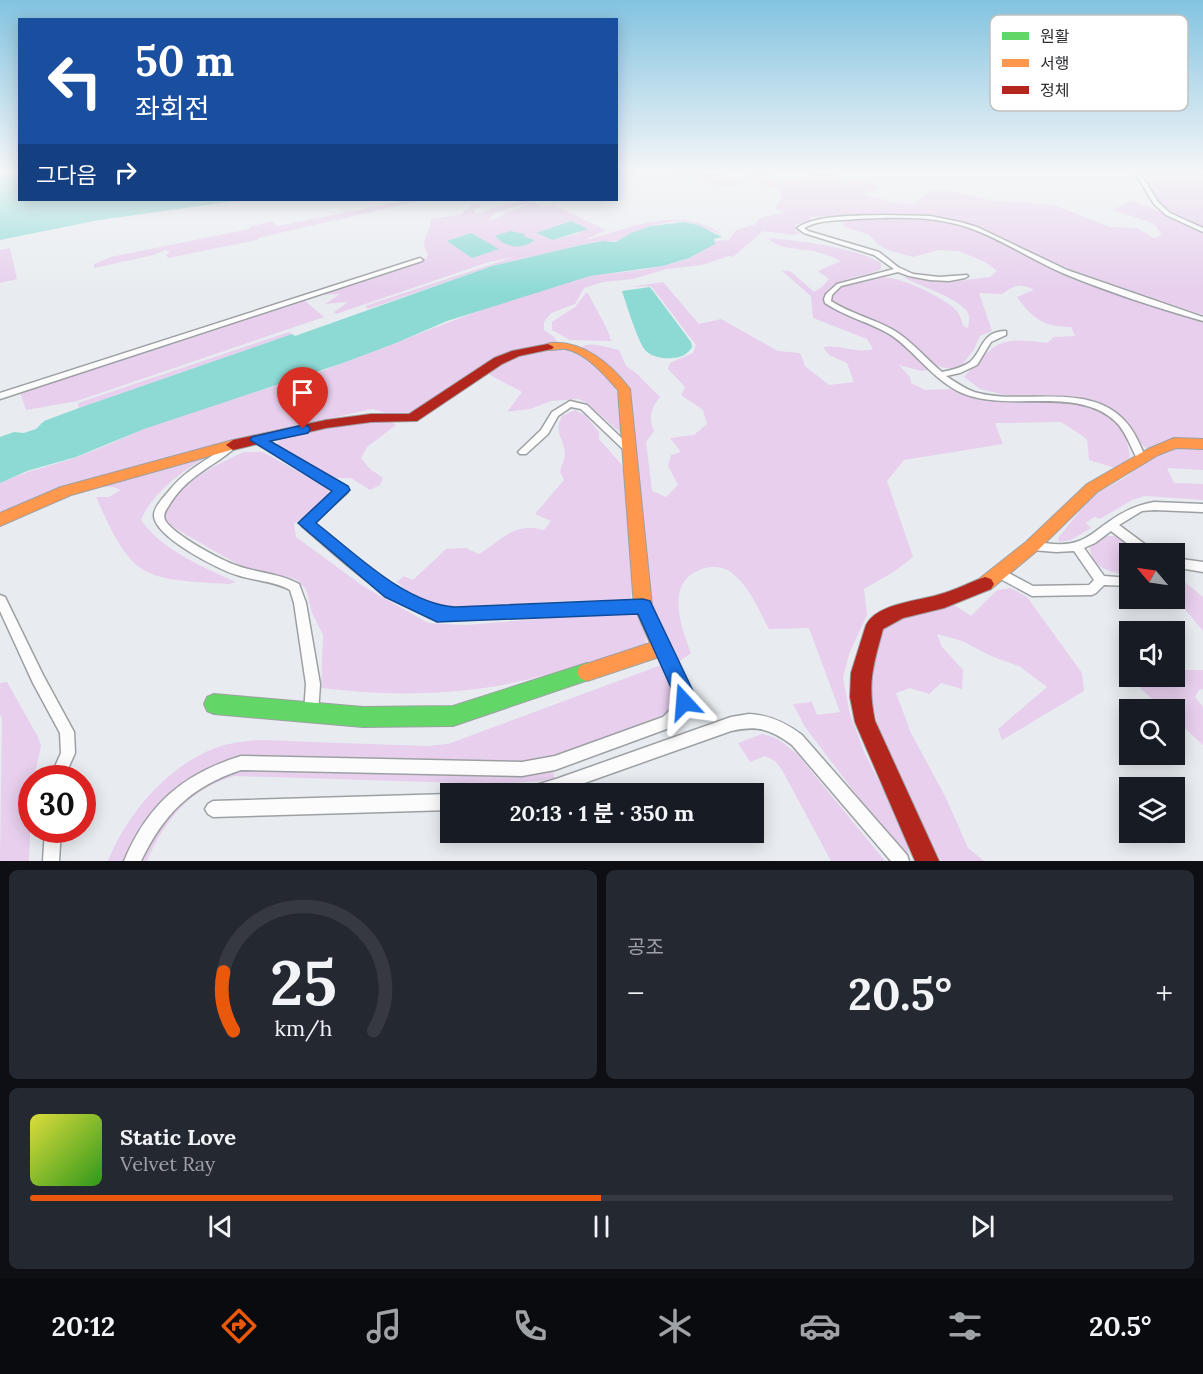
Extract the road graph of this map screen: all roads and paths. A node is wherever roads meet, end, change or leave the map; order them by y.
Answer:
1 (1165, 211) edge
2 (1203, 230) edge
3 (420, 260) dead end
4 (898, 270) junction
5 (964, 276) dead end
6 (1203, 319) edge
7 (1003, 333) dead end
8 (941, 375) junction
9 (0, 396) edge
10 (257, 440) junction
11 (1203, 444) edge
12 (233, 445) junction
13 (630, 451) junction
14 (523, 452) dead end
15 (1142, 460) junction
16 (1203, 508) edge
17 (0, 520) edge
18 (1111, 525) junction
19 (1135, 543) edge
20 (1032, 546) junction
21 (1077, 548) junction
22 (1185, 564) edge
23 (1203, 567) edge
24 (1001, 574) junction
25 (1101, 580) junction
26 (1119, 581) edge
27 (2, 600) dead end
28 (643, 606) junction
29 (661, 648) junction
30 (214, 705) dead end
31 (310, 715) junction
32 (63, 765) edge
33 (565, 783) edge
34 (440, 802) edge
35 (213, 809) dead end
36 (52, 843) edge
37 (51, 861) edge
38 (132, 861) edge
39 (901, 861) edge
40 (927, 861) edge

1 - 2 street
3 - 9 street
4 - 5 street
4 - 6 street
4 - 8 street
7 - 8 street
8 - 15 street
10 - 12 street
10 - 13 street
10 - 28 street
11 - 15 street
12 - 17 street
12 - 31 street
13 - 14 street
13 - 28 street
15 - 20 street
16 - 18 street
18 - 19 street
18 - 21 street
20 - 21 street
20 - 24 street
21 - 25 street
22 - 23 street
24 - 25 street
24 - 40 street
25 - 26 street
27 - 32 street
28 - 29 street
29 - 31 street
29 - 38 street
30 - 31 street
33 - 39 street
34 - 35 street
36 - 37 street

